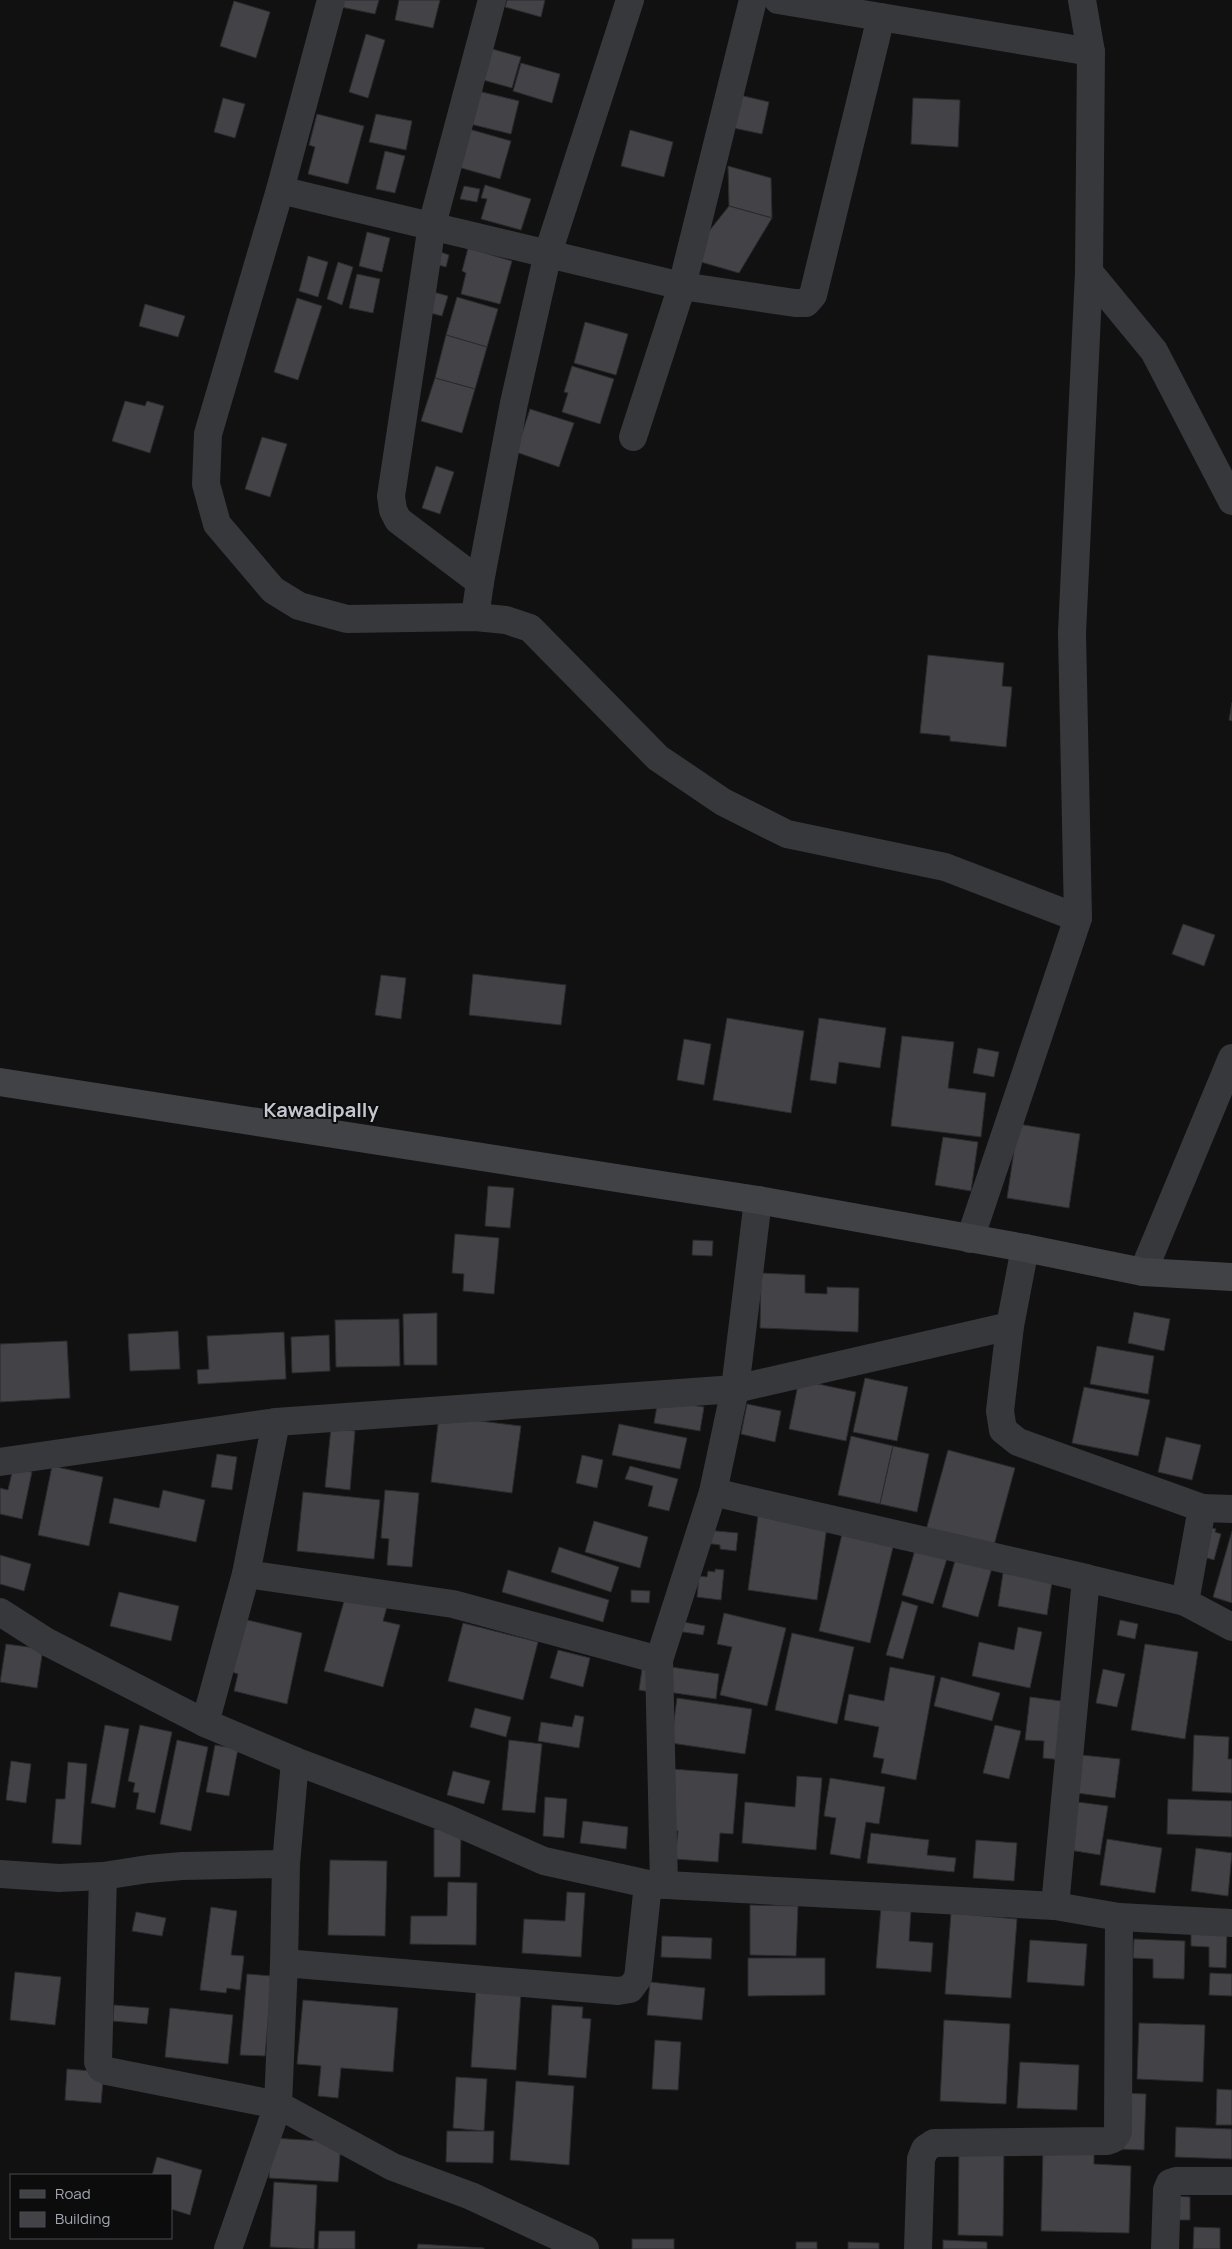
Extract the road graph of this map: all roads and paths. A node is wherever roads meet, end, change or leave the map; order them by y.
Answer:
1 (331, 0) edge
2 (492, 0) edge
3 (630, 0) edge
4 (753, 0) edge
5 (778, 0) edge
6 (1082, 0) edge
7 (881, 18) junction
8 (1092, 52) junction
9 (280, 190) junction
10 (432, 225) junction
11 (548, 253) junction
12 (1089, 272) junction
13 (682, 286) junction
14 (633, 437) dead end
15 (1232, 501) edge
16 (480, 582) junction
17 (475, 617) junction
18 (1078, 918) junction
19 (1232, 1058) edge
20 (0, 1082) edge
21 (758, 1200) junction
22 (970, 1239) junction
23 (1024, 1248) junction
24 (1143, 1272) junction
25 (1232, 1278) edge
26 (1010, 1326) junction
27 (735, 1389) junction
28 (276, 1422) junction
29 (0, 1462) edge
30 (714, 1492) junction
31 (1202, 1508) junction
32 (1232, 1509) edge
33 (246, 1574) junction
34 (1086, 1578) junction
35 (1185, 1602) junction
36 (0, 1612) edge
37 (1232, 1627) edge
38 (659, 1660) junction
39 (205, 1723) junction
40 (295, 1761) junction
41 (286, 1864) junction
42 (0, 1874) edge
43 (104, 1876) junction
44 (656, 1884) junction
45 (1055, 1906) junction
46 (1119, 1917) junction
47 (1232, 1923) edge
48 (284, 1963) junction
49 (278, 2105) junction
50 (1232, 2181) edge
51 (228, 2249) edge
52 (585, 2249) edge
53 (918, 2249) edge
54 (1165, 2249) edge

1 - 9 street
2 - 10 street
3 - 11 street
4 - 13 street
5 - 7 street
6 - 8 street
7 - 8 street
7 - 13 street
8 - 12 street
9 - 10 street
9 - 17 street
10 - 11 street
10 - 16 street
11 - 13 street
11 - 16 street
12 - 15 street
12 - 18 street
13 - 14 street
16 - 17 street
17 - 18 street
18 - 22 street
19 - 24 street
20 - 21 main road
21 - 22 main road
21 - 27 street
22 - 23 main road
23 - 24 main road
23 - 26 street
24 - 25 main road
26 - 27 street
26 - 31 street
27 - 28 street
27 - 30 street
28 - 29 street
28 - 33 street
30 - 34 street
30 - 38 street
31 - 32 street
31 - 35 street
33 - 38 street
33 - 39 street
34 - 35 street
34 - 45 street
35 - 37 street
36 - 39 street
38 - 44 street
39 - 40 street
40 - 41 street
40 - 44 street
41 - 43 street
41 - 48 street
42 - 43 street
43 - 49 street
44 - 45 street
44 - 48 street
45 - 46 street
46 - 47 street
46 - 53 street
48 - 49 street
49 - 51 street
49 - 52 street
50 - 54 street

